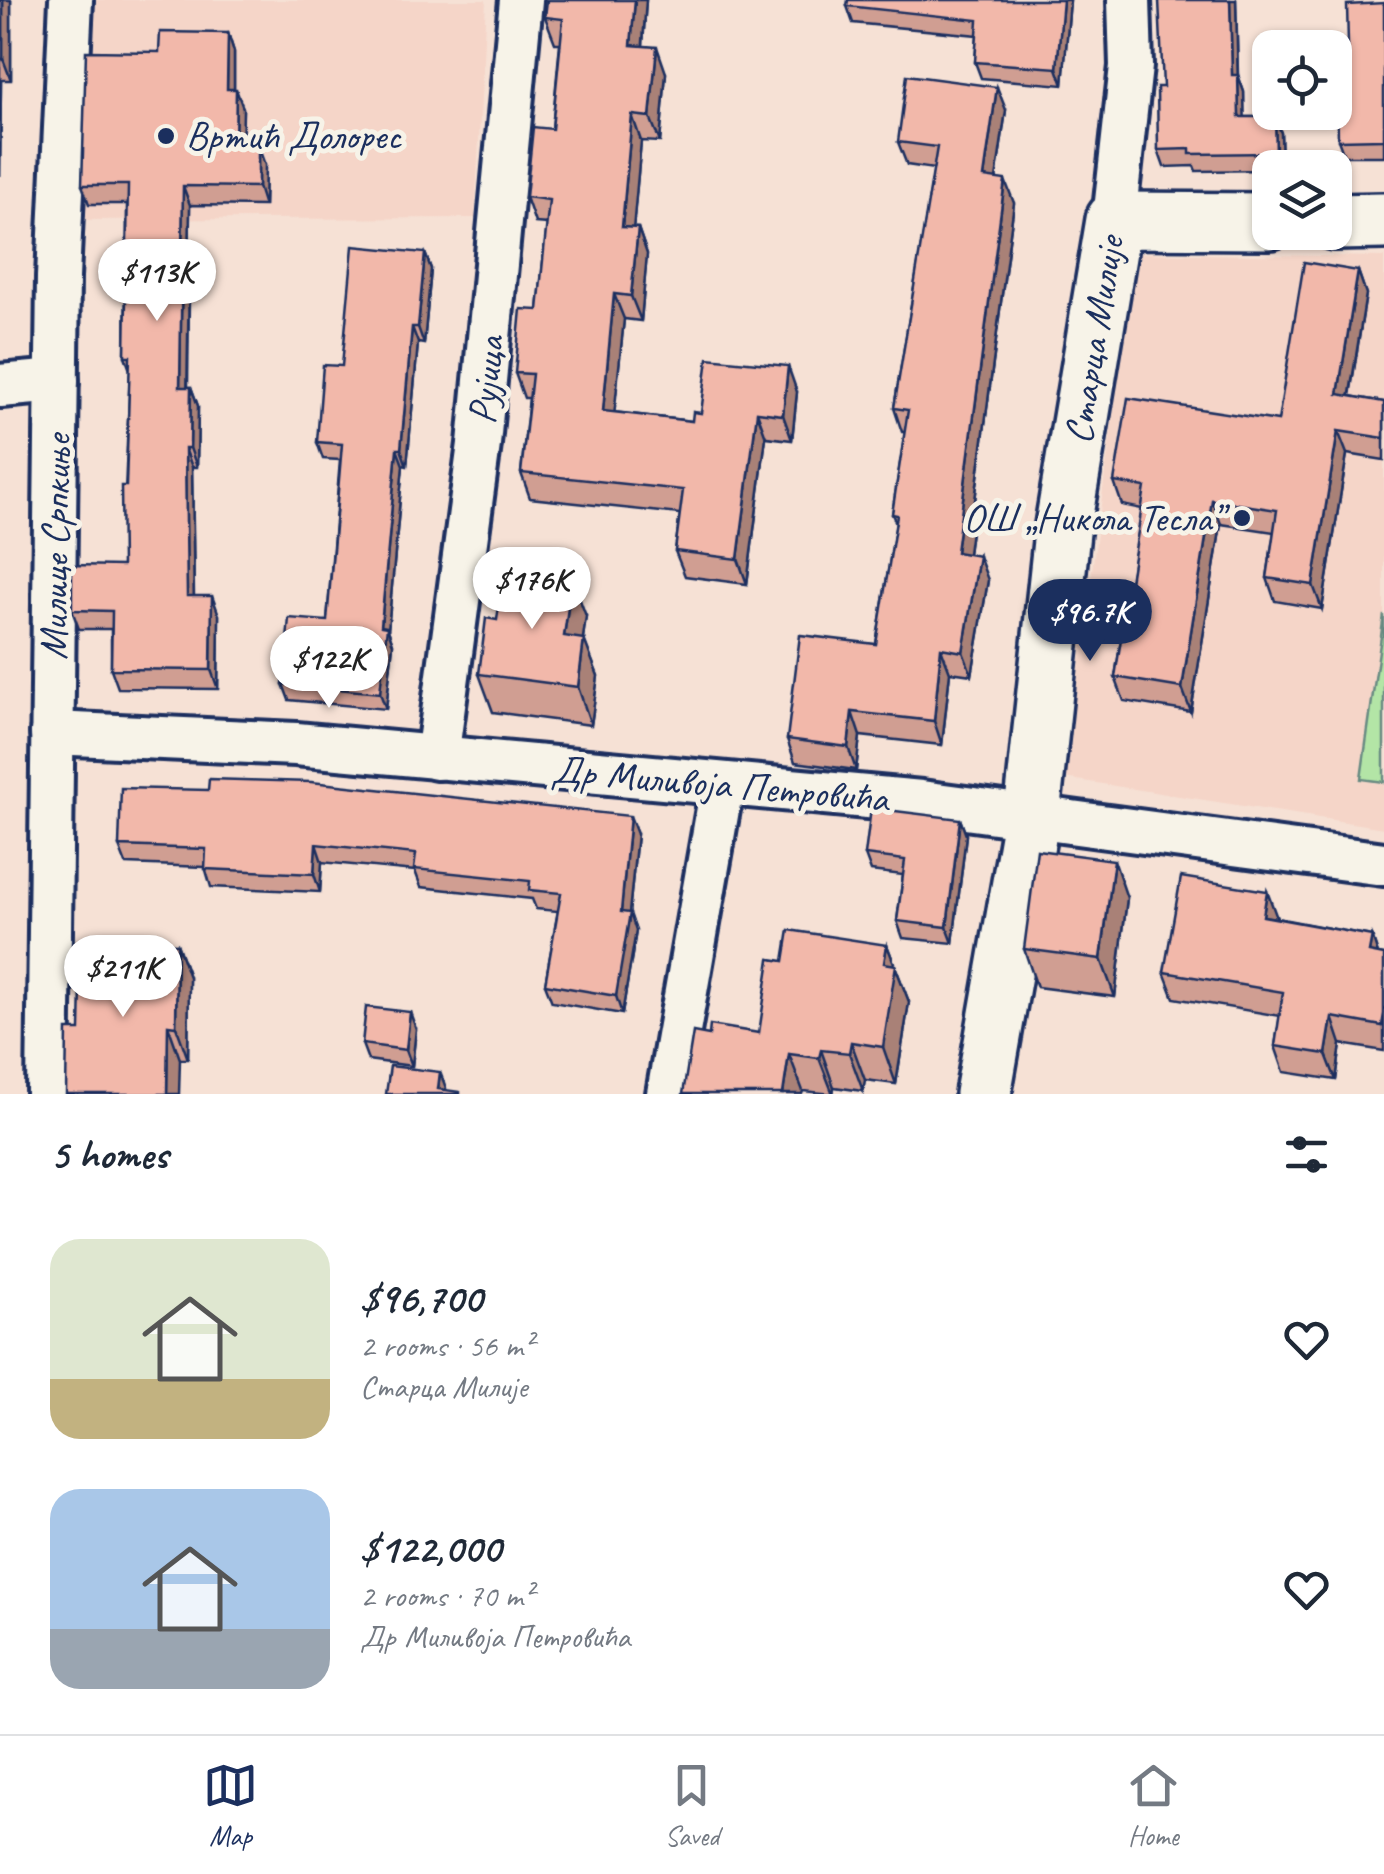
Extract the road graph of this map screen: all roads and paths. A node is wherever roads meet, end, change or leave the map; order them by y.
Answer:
1 (71, 0) edge
2 (522, 0) edge
3 (1128, 0) edge
4 (1114, 220) junction
5 (1252, 221) edge
6 (1384, 221) edge
7 (1352, 222) edge
8 (56, 381) junction
9 (0, 386) edge
10 (52, 733) junction
11 (437, 758) junction
12 (722, 786) junction
13 (1032, 814) junction
14 (1384, 864) edge
15 (48, 1094) edge
16 (668, 1094) edge
17 (983, 1094) edge

1 - 8 street, Милице Српкиње
2 - 11 street, Рујица
3 - 4 street, Старца Милије
4 - 5 street
4 - 13 street, Старца Милије
6 - 7 street
8 - 9 street
8 - 10 street, Милице Српкиње
10 - 11 street, Др Миливоја Петровића
10 - 15 street, Милице Српкиње
11 - 12 street, Др Миливоја Петровића
12 - 13 street, Др Миливоја Петровића
12 - 16 street
13 - 14 street, Др Миливоја Петровића
13 - 17 street, Старца Милије

